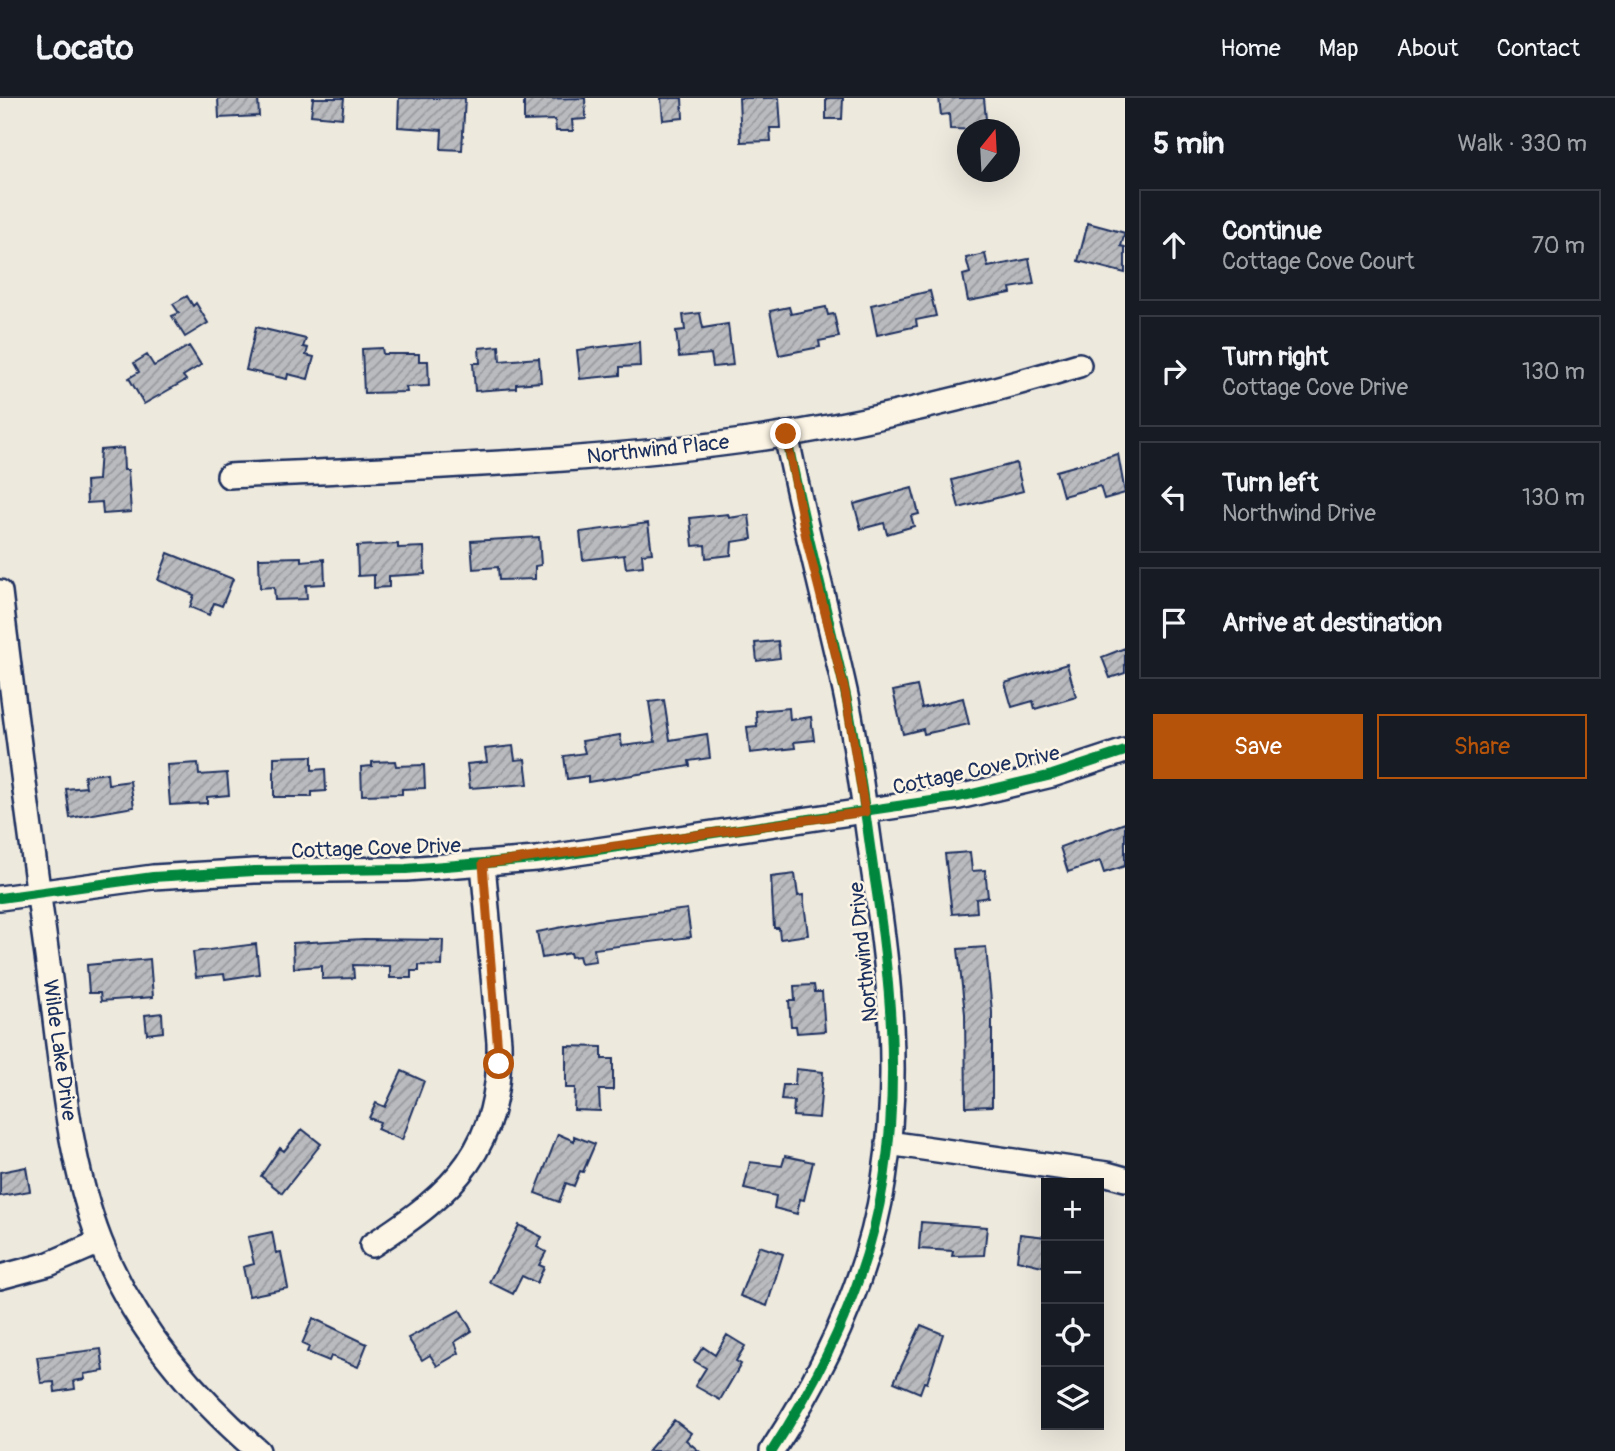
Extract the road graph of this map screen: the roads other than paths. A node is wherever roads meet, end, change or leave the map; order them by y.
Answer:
1 (1079, 365) dead end
2 (786, 434) junction
3 (229, 476) dead end
4 (0, 592) edge
5 (1125, 751) edge
6 (865, 812) junction
7 (483, 864) junction
8 (39, 892) junction
9 (0, 898) edge
10 (888, 1143) junction
11 (1125, 1180) edge
12 (100, 1242) junction
13 (372, 1245) dead end
14 (0, 1277) edge
15 (258, 1451) edge
16 (772, 1451) edge

1 - 2 street, Northwind Place
2 - 3 street, Northwind Place
2 - 6 street, Northwind Drive
4 - 8 street, Wilde Lake Drive
5 - 6 street, Cottage Cove Drive
6 - 7 street, Cottage Cove Drive
6 - 10 street, Northwind Drive
7 - 8 street, Cottage Cove Drive
7 - 13 street
8 - 9 street, Cottage Cove Drive
8 - 12 street, Wilde Lake Drive
10 - 11 street
10 - 16 street, Northwind Drive
12 - 14 street
12 - 15 street, Wilde Lake Drive

